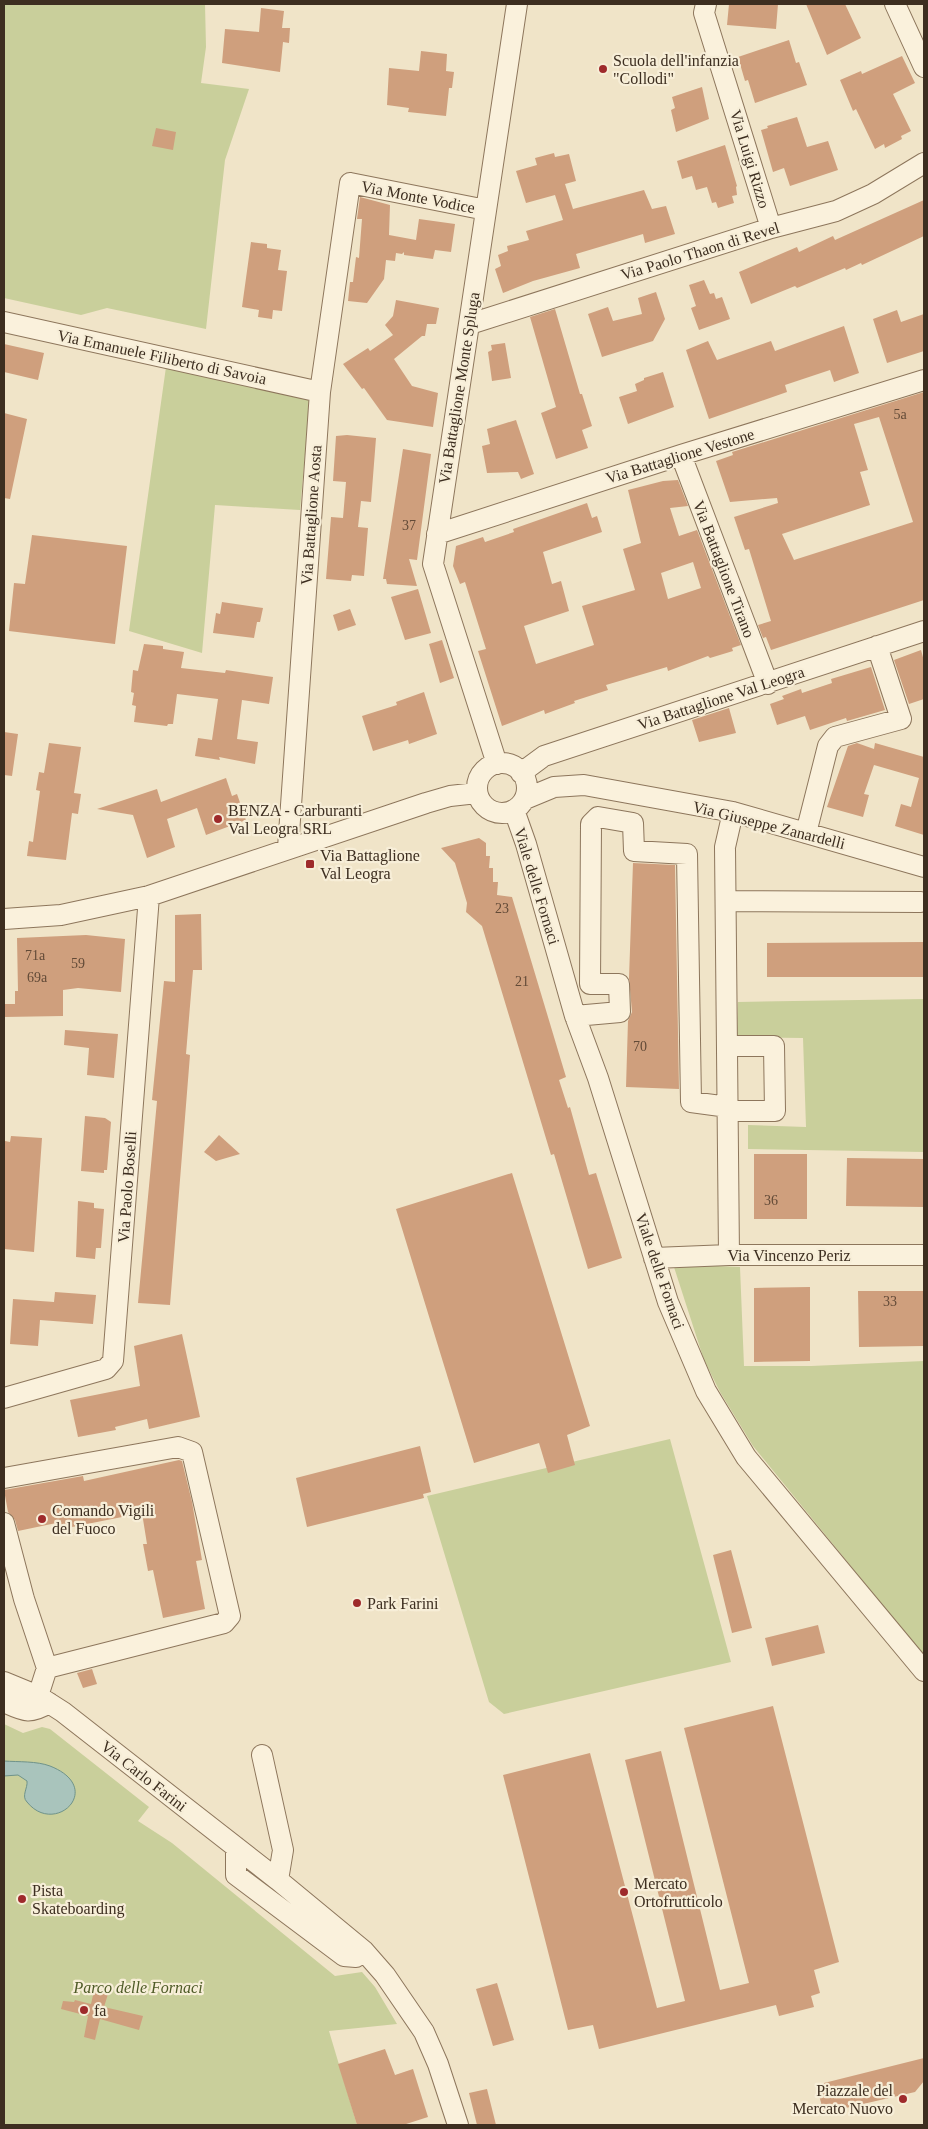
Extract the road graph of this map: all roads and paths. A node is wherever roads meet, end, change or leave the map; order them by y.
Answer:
1 (517, 4) edge
2 (706, 4) edge
3 (902, 5) edge
4 (924, 67) edge
5 (924, 163) edge
6 (350, 184) joint
7 (486, 210) junction
8 (771, 228) junction
9 (4, 322) edge
10 (470, 324) junction
11 (924, 380) edge
12 (320, 392) junction
13 (681, 454) junction
14 (437, 534) junction
15 (924, 631) edge
16 (877, 646) junction
17 (768, 684) junction
18 (497, 764) junction
19 (521, 773) junction
20 (477, 793) junction
21 (519, 804) junction
22 (732, 812) junction
23 (806, 833) junction
24 (288, 848) junction
25 (924, 867) edge
26 (149, 896) junction
27 (726, 901) junction
28 (921, 902) dead end
29 (4, 919) edge
30 (575, 1016) junction
31 (727, 1046) junction
32 (728, 1109) junction
33 (729, 1255) junction
34 (924, 1255) edge
35 (654, 1258) junction
36 (4, 1398) edge
37 (4, 1478) edge
38 (4, 1523) edge
39 (47, 1668) junction
40 (924, 1671) edge
41 (4, 1682) edge
42 (43, 1700) junction
43 (4, 1702) edge
44 (262, 1755) dead end
45 (236, 1847) junction
46 (278, 1880) junction
47 (364, 1951) junction
48 (458, 2125) edge

1 - 7 street, Via Battaglione Monte Spluga
2 - 8 street, Via Luigi Rizzo
3 - 4 street
5 - 8 street, Via Paolo Thaon di Revel
6 - 7 street, Via Monte Vodice
6 - 12 street, Via Battaglione Aosta
7 - 10 street, Via Battaglione Monte Spluga
8 - 10 street, Via Paolo Thaon di Revel
9 - 12 street, Via Emanuele Filiberto di Savoia
10 - 14 street, Via Battaglione Monte Spluga
11 - 13 street, Via Battaglione Vestone
12 - 24 street, Via Battaglione Aosta
13 - 14 street, Via Battaglione Vestone
13 - 17 street, Via Battaglione Tirano
14 - 18 street, Via Battaglione Monte Spluga
15 - 16 street, Via Battaglione Val Leogra
16 - 17 street, Via Battaglione Val Leogra
16 - 23 street
17 - 19 street, Via Battaglione Val Leogra
18 - 19 street
18 - 20 street
19 - 21 street
20 - 21 street
20 - 24 street
21 - 22 street, Via Giuseppe Zanardelli
21 - 30 street, Viale delle Fornaci
22 - 23 street, Via Giuseppe Zanardelli
22 - 27 street
23 - 25 street, Via Giuseppe Zanardelli
24 - 26 street
26 - 29 street
26 - 36 street, Via Paolo Boselli
27 - 28 street
27 - 31 street
30 - 32 street
30 - 35 street, Viale delle Fornaci
31 - 32 street
31 - 32 street
32 - 33 street
33 - 34 street, Via Vincenzo Periz
33 - 35 street, Via Vincenzo Periz
35 - 40 street, Viale delle Fornaci
37 - 39 street
38 - 39 street
39 - 42 street
41 - 42 street, Via Carlo Farini
42 - 43 street
42 - 45 street, Via Carlo Farini
44 - 46 street
45 - 46 street, Via Carlo Farini
45 - 47 street
46 - 47 street, Via Carlo Farini
47 - 48 street, Via Carlo Farini

